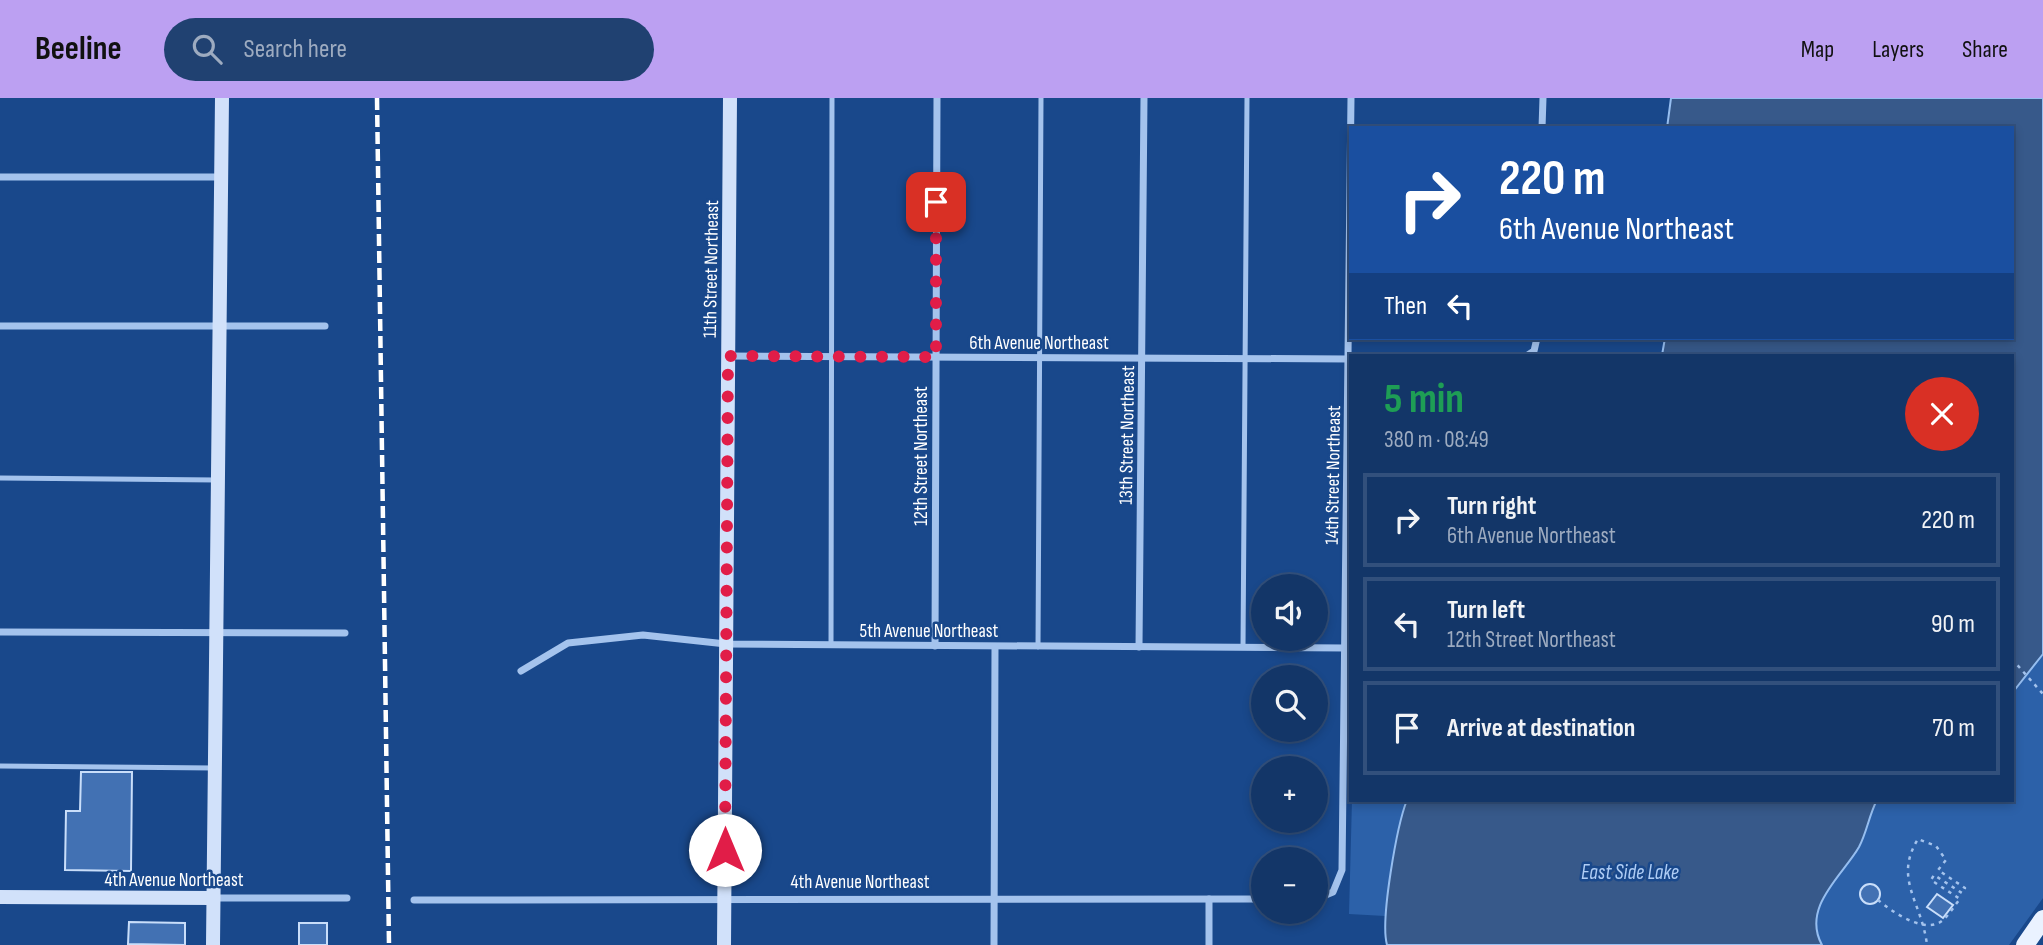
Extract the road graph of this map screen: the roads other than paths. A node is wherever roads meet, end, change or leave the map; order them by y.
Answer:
1 (222, 98) edge
2 (730, 98) edge
3 (832, 98) edge
4 (937, 98) edge
5 (1041, 98) edge
6 (1144, 98) edge
7 (1247, 98) edge
8 (1351, 98) edge
9 (1543, 98) edge
10 (1351, 126) edge
11 (1542, 126) edge
12 (0, 177) edge
13 (221, 177) junction
14 (0, 326) edge
15 (217, 326) junction
16 (325, 326) dead end
17 (728, 356) junction
18 (830, 357) junction
19 (936, 357) junction
20 (1038, 358) junction
21 (1142, 358) junction
22 (1245, 359) junction
23 (1349, 359) joint
24 (0, 478) edge
25 (217, 480) junction
26 (0, 632) edge
27 (217, 633) junction
28 (345, 633) dead end
29 (726, 644) junction
30 (831, 645) junction
31 (935, 646) junction
32 (995, 647) junction
33 (1038, 647) junction
34 (1139, 647) junction
35 (1243, 647) junction
36 (1346, 648) junction
37 (521, 671) dead end
38 (0, 766) edge
39 (214, 768) junction
40 (1328, 894) edge
41 (0, 897) edge
42 (213, 898) junction
43 (347, 898) dead end
44 (1209, 899) junction
45 (414, 900) dead end
46 (994, 900) junction
47 (1251, 900) edge
48 (724, 901) junction
49 (2043, 919) edge
50 (213, 945) edge
51 (724, 945) edge
52 (994, 945) edge
53 (1209, 945) edge
54 (2025, 945) edge

1 - 13 street
2 - 17 street, 11th Street Northeast
3 - 18 lane
4 - 19 street, 12th Street Northeast
5 - 20 lane
6 - 21 street, 13th Street Northeast
7 - 22 lane
8 - 10 street, 14th Street Northeast
9 - 11 street
12 - 13 street
13 - 15 street
14 - 15 street
15 - 16 street
15 - 25 street
17 - 18 street, 6th Avenue Northeast
17 - 29 street, 11th Street Northeast
18 - 19 street, 6th Avenue Northeast
18 - 30 lane
19 - 20 street, 6th Avenue Northeast
19 - 31 street, 12th Street Northeast
20 - 21 street, 6th Avenue Northeast
20 - 33 lane
21 - 22 street, 6th Avenue Northeast
21 - 34 street, 13th Street Northeast
22 - 23 street, 6th Avenue Northeast
22 - 35 lane
23 - 36 street, 14th Street Northeast
24 - 25 lane
25 - 27 street
26 - 27 street
27 - 28 street
27 - 39 street
29 - 30 street, 5th Avenue Northeast
29 - 37 street, 5th Avenue Northeast
29 - 48 street, 11th Street Northeast
30 - 31 street, 5th Avenue Northeast
31 - 32 street, 5th Avenue Northeast
32 - 33 street, 5th Avenue Northeast
32 - 46 street
33 - 34 street, 5th Avenue Northeast
34 - 35 street, 5th Avenue Northeast
35 - 36 street, 5th Avenue Northeast
36 - 40 street, 14th Street Northeast
38 - 39 lane
39 - 42 street
41 - 42 street, 4th Avenue Northeast
42 - 43 street, 4th Avenue Northeast
42 - 50 street
44 - 46 street, 4th Avenue Northeast
44 - 47 street, 4th Avenue Northeast
44 - 53 street
45 - 48 street, 4th Avenue Northeast
46 - 48 street, 4th Avenue Northeast
46 - 52 street
48 - 51 street, 11th Street Northeast
49 - 54 main road

